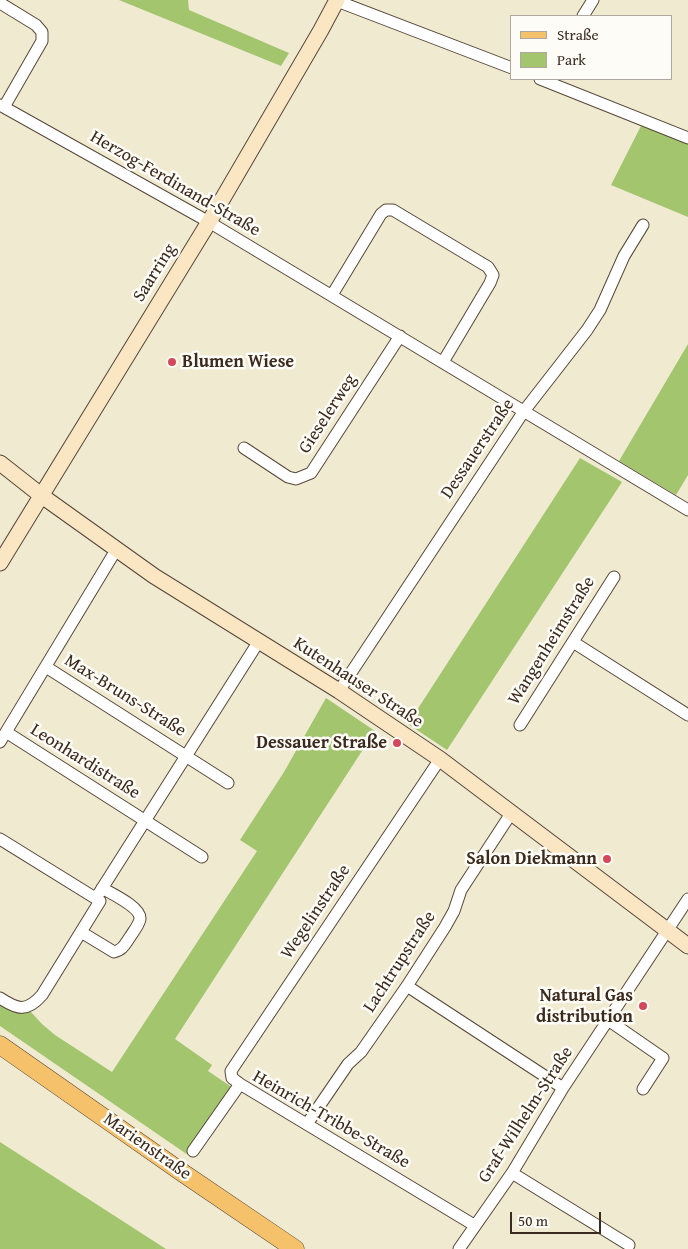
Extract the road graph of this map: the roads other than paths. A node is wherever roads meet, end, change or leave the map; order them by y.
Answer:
1 (337, 0) edge
2 (593, 0) edge
3 (0, 3) edge
4 (584, 15) edge
5 (510, 67) edge
6 (545, 80) edge
7 (2, 106) edge
8 (688, 138) edge
9 (208, 222) junction
10 (643, 225) dead end
11 (332, 295) junction
12 (400, 336) junction
13 (443, 362) junction
14 (524, 411) junction
15 (244, 448) dead end
16 (0, 464) edge
17 (42, 496) junction
18 (688, 510) edge
19 (116, 550) junction
20 (0, 563) edge
21 (614, 577) dead end
22 (258, 641) junction
23 (573, 642) junction
24 (46, 667) junction
25 (339, 691) junction
26 (688, 716) edge
27 (520, 725) dead end
28 (3, 737) edge
29 (186, 755) junction
30 (440, 759) junction
31 (228, 782) dead end
32 (512, 812) junction
33 (145, 821) junction
34 (0, 839) edge
35 (202, 857) dead end
36 (99, 893) junction
37 (688, 899) edge
38 (82, 932) junction
39 (667, 932) junction
40 (688, 946) edge
41 (407, 986) junction
42 (0, 998) edge
43 (608, 1020) junction
44 (0, 1045) edge
45 (240, 1084) junction
46 (563, 1088) junction
47 (643, 1088) dead end
48 (307, 1124) junction
49 (193, 1152) dead end
50 (512, 1173) junction
51 (474, 1225) junction
52 (629, 1245) dead end
53 (295, 1249) edge
54 (459, 1249) edge

1 - 5 street
1 - 9 street, Saarring
2 - 4 street
3 - 7 street
6 - 8 street
7 - 9 street, Herzog-Ferdinand-Straße
9 - 11 street, Herzog-Ferdinand-Straße
9 - 17 street, Saarring
10 - 14 street, Dessauerstraße
11 - 12 street, Herzog-Ferdinand-Straße
11 - 13 street
12 - 13 street, Herzog-Ferdinand-Straße
12 - 15 street, Gieselerweg
13 - 14 street, Herzog-Ferdinand-Straße
14 - 18 street, Herzog-Ferdinand-Straße
14 - 25 street, Dessauerstraße
16 - 17 street, Kutenhauser Straße
17 - 19 street, Kutenhauser Straße
17 - 20 street, Saarring
19 - 22 street, Kutenhauser Straße
19 - 24 street
21 - 23 street, Wangenheimstraße
22 - 25 street, Kutenhauser Straße
22 - 29 street
23 - 26 street
23 - 27 street, Wangenheimstraße
24 - 28 street
24 - 29 street, Max-Bruns-Straße
25 - 30 street, Kutenhauser Straße
28 - 33 street, Leonhardistraße
29 - 31 street, Max-Bruns-Straße
29 - 33 street
30 - 32 street, Kutenhauser Straße
30 - 45 street, Wegelinstraße
32 - 39 street, Kutenhauser Straße
32 - 41 street, Lachtrupstraße
33 - 35 street, Leonhardistraße
33 - 36 street
34 - 36 street
36 - 38 street
36 - 38 street
37 - 39 street, Graf-Wilhelm-Straße
38 - 42 street
39 - 40 street, Kutenhauser Straße
39 - 43 street, Graf-Wilhelm-Straße
41 - 46 street
41 - 48 street, Lachtrupstraße
43 - 46 street, Graf-Wilhelm-Straße
43 - 47 street
44 - 53 main road, Marienstraße
45 - 48 street, Heinrich-Tribbe-Straße
45 - 49 street, Heinrich-Tribbe-Straße
46 - 50 street, Graf-Wilhelm-Straße
48 - 51 street, Heinrich-Tribbe-Straße
50 - 51 street, Graf-Wilhelm-Straße
50 - 52 street
51 - 54 street, Graf-Wilhelm-Straße

